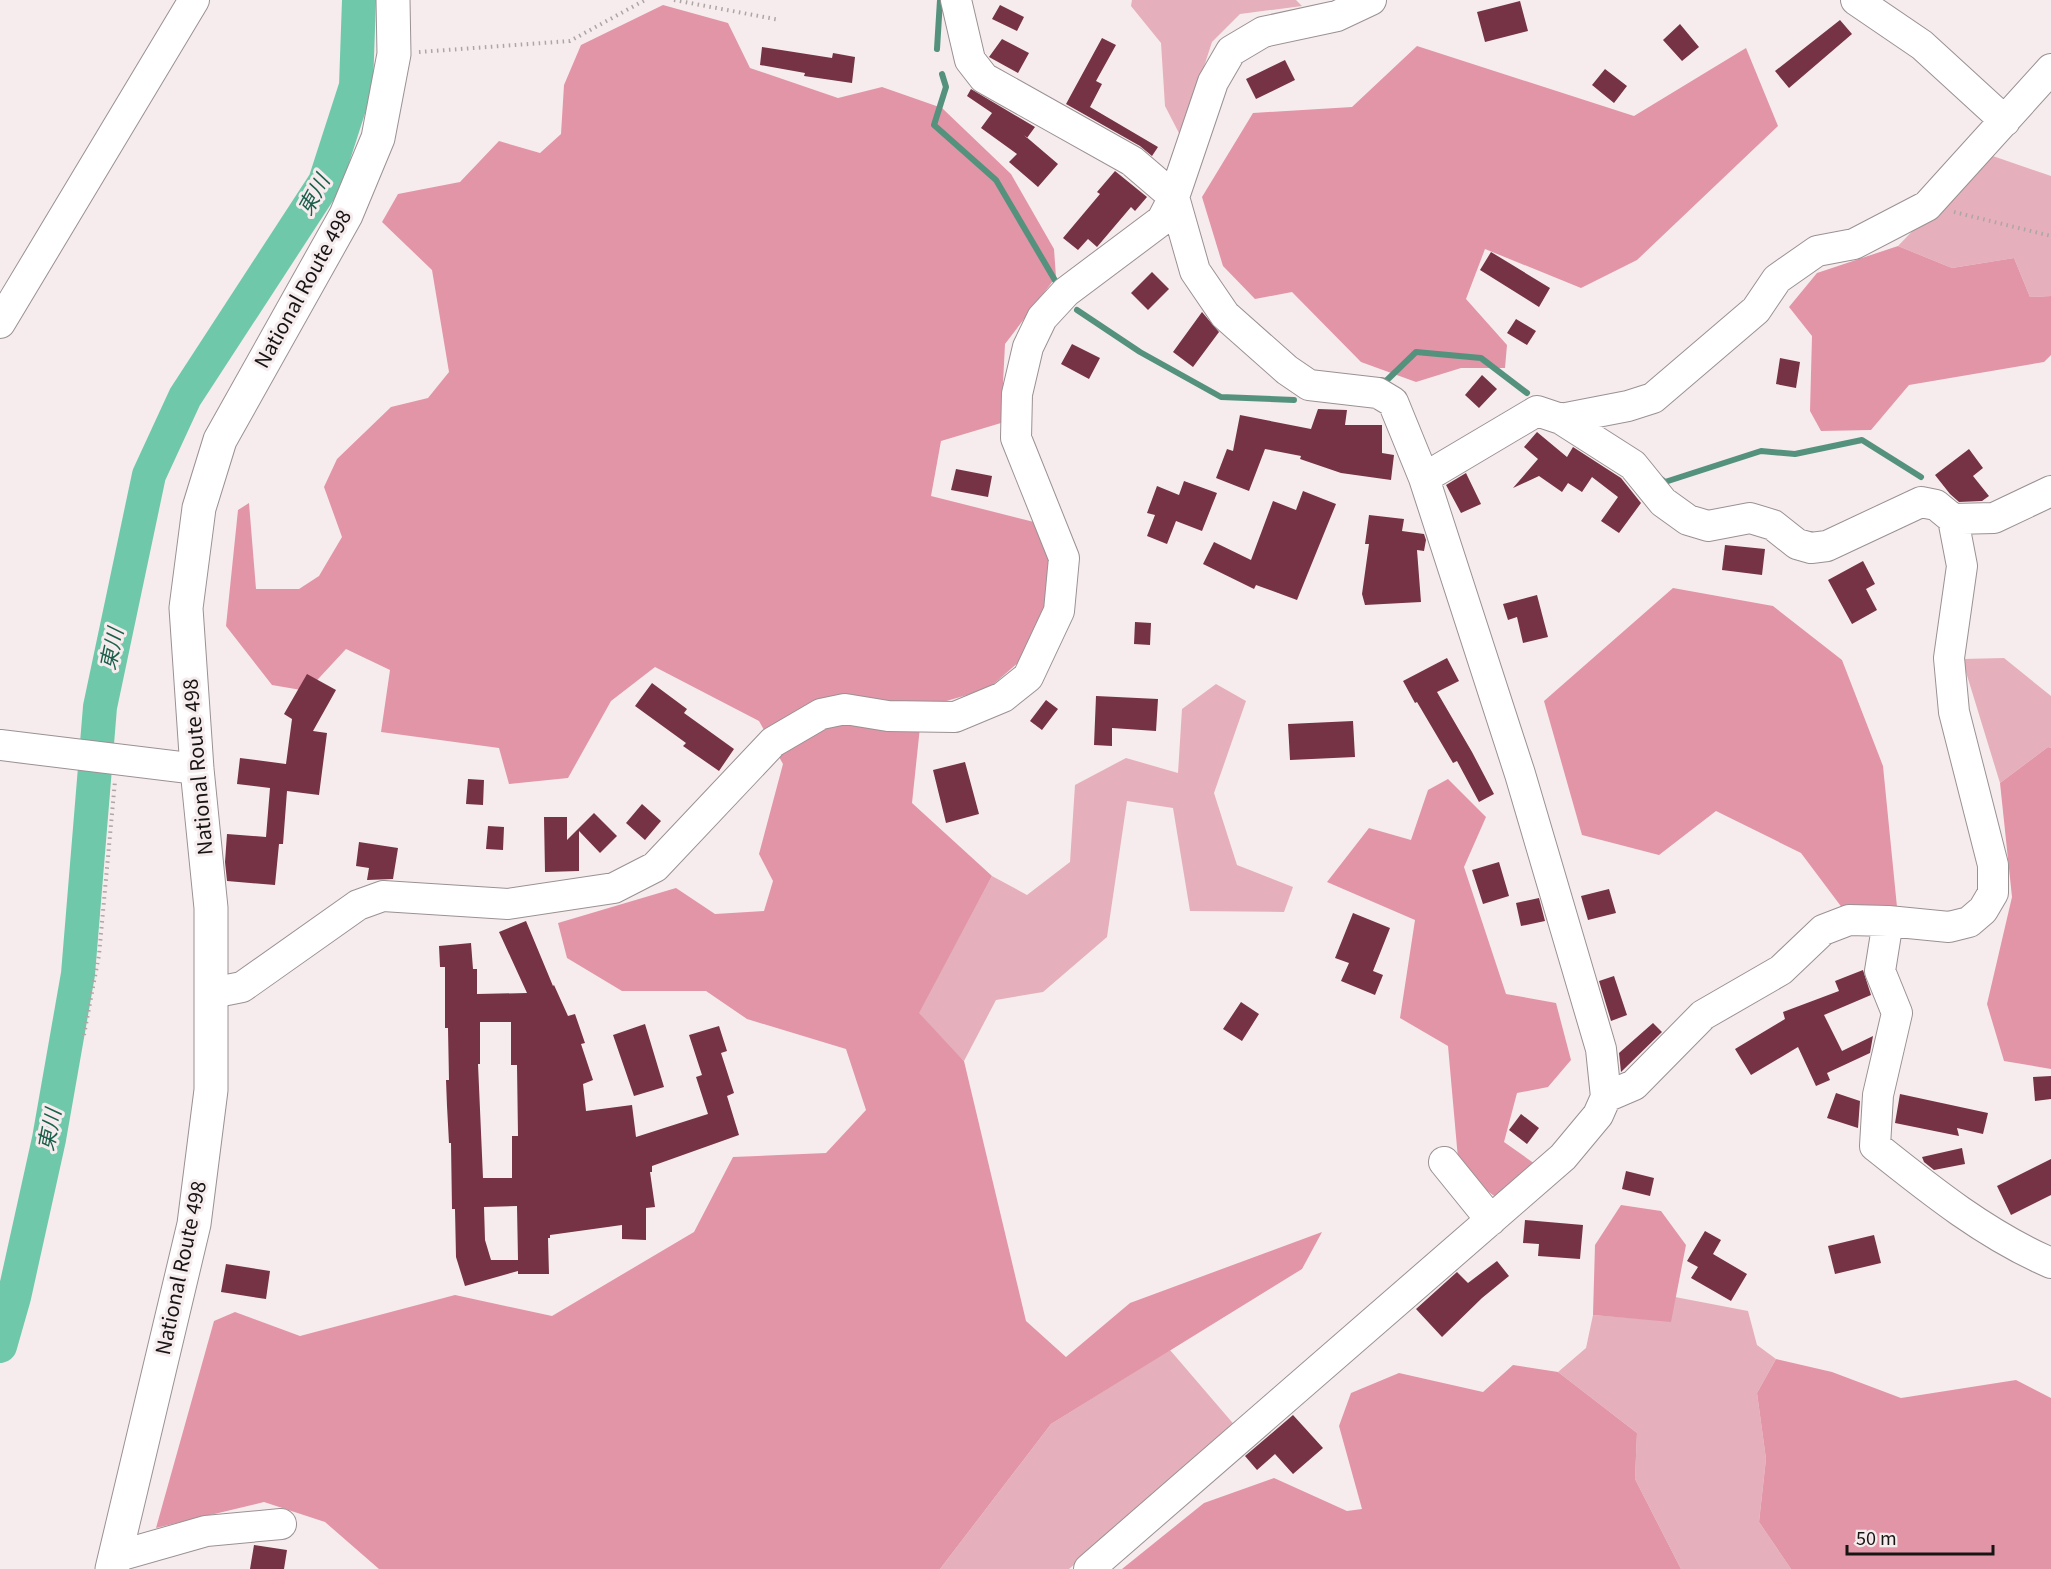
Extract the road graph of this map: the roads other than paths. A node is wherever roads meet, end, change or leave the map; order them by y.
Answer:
1 (194, 0) edge
2 (393, 0) edge
3 (956, 0) edge
4 (1371, 0) edge
5 (1856, 0) edge
6 (2051, 69) edge
7 (2005, 121) junction
8 (1174, 198) junction
9 (0, 323) edge
10 (1561, 419) junction
11 (1424, 478) junction
12 (2051, 490) edge
13 (1953, 519) junction
14 (0, 744) edge
15 (197, 769) junction
16 (1888, 921) junction
17 (212, 993) junction
18 (1606, 1096) junction
19 (1444, 1162) dead end
20 (1491, 1220) junction
21 (2051, 1263) edge
22 (281, 1524) dead end
23 (114, 1563) edge
24 (1089, 1569) edge

1 - 9 street
2 - 15 highway, National Route 498
3 - 8 street
4 - 8 street
5 - 7 street
6 - 7 street
7 - 10 street
8 - 11 street
8 - 17 street
10 - 11 street
10 - 13 street
11 - 18 street
12 - 13 street
13 - 16 street
14 - 15 street
15 - 17 highway, National Route 498
16 - 18 street
16 - 21 street
17 - 23 highway, National Route 498
18 - 20 street
19 - 20 street
20 - 24 street
22 - 23 street

